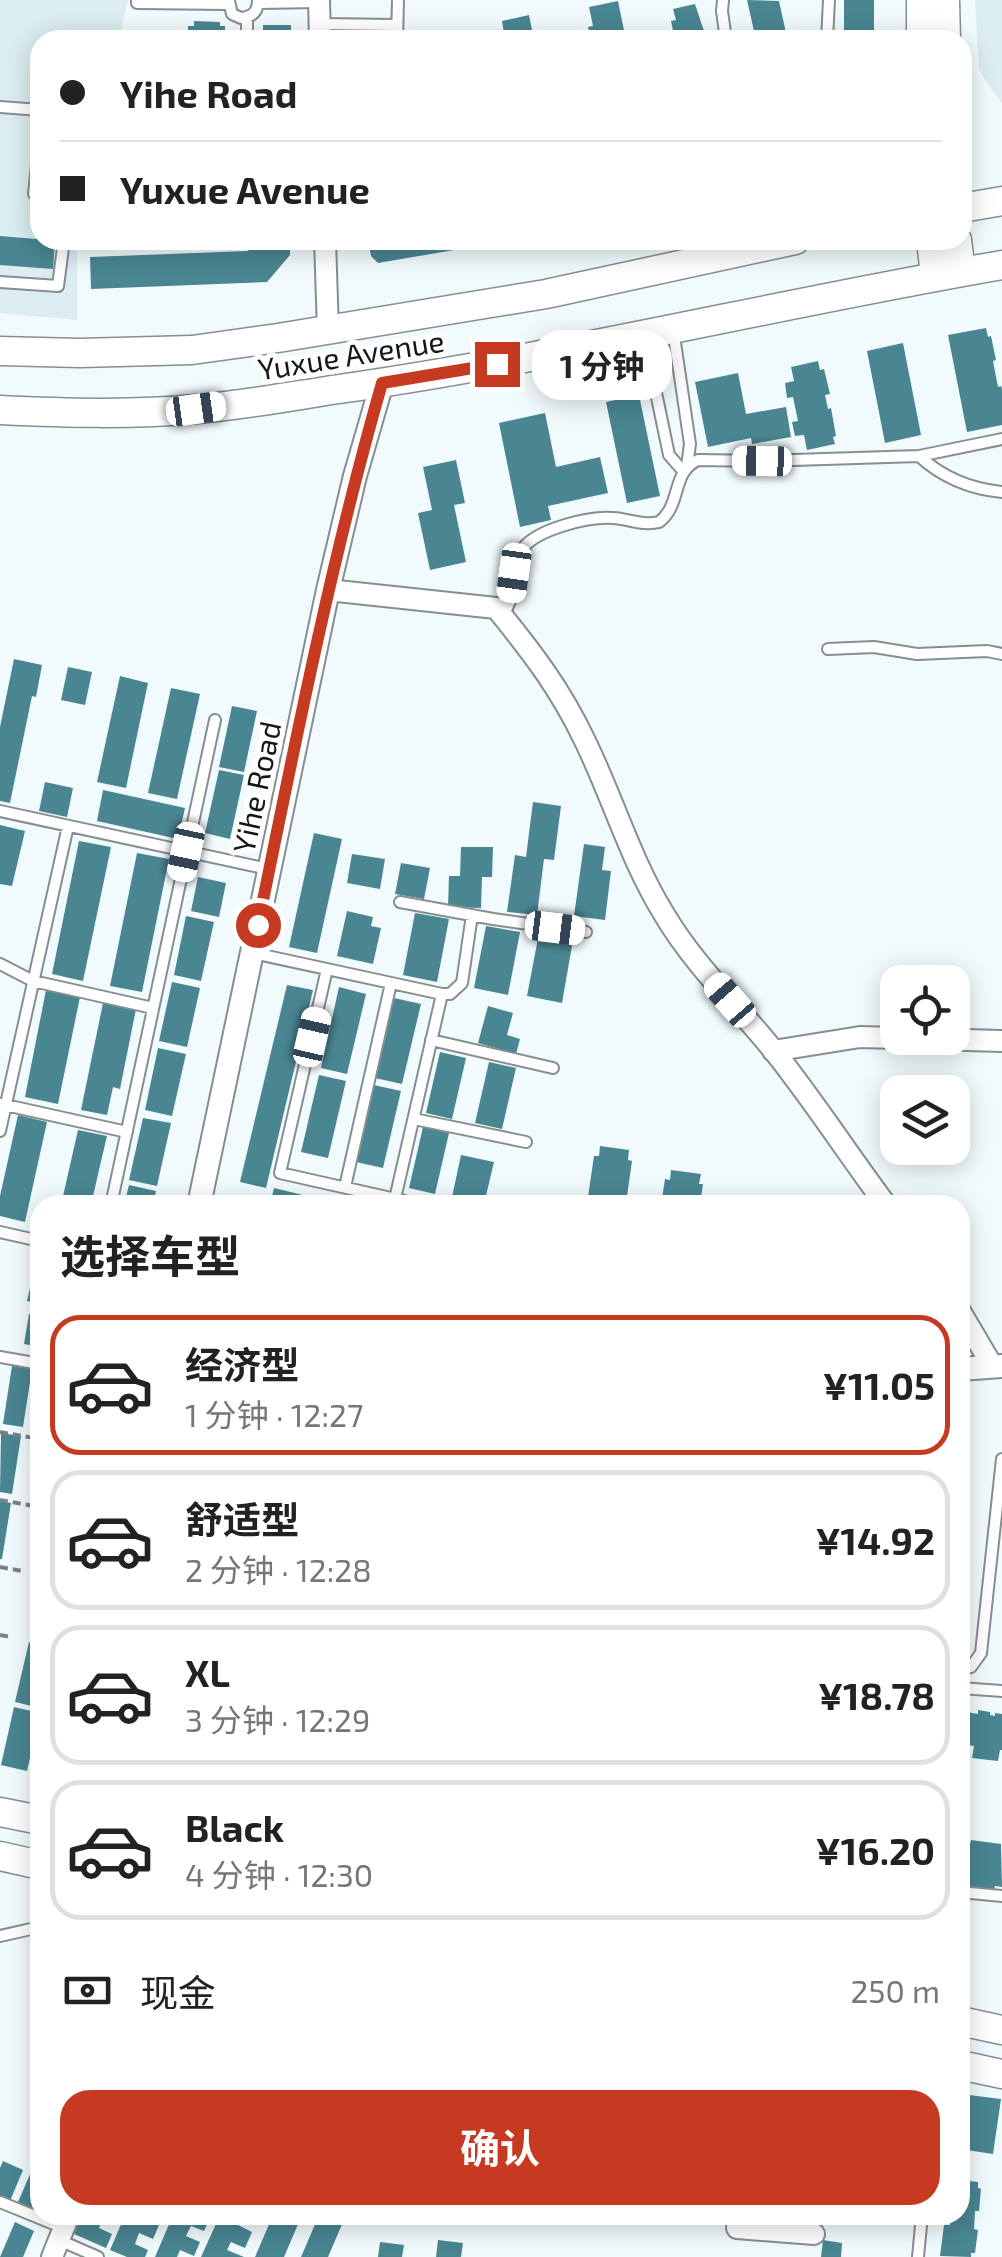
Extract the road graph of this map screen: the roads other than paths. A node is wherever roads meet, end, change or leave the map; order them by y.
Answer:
1 (137, 0) edge
2 (398, 0) edge
3 (723, 0) edge
4 (828, 0) edge
5 (921, 0) edge
6 (946, 0) edge
7 (258, 1) edge
8 (319, 1) edge
9 (229, 2) edge
10 (247, 18) junction
11 (397, 25) junction
12 (247, 30) edge
13 (320, 30) edge
14 (342, 30) edge
15 (397, 30) edge
16 (725, 30) edge
17 (827, 30) edge
18 (922, 30) edge
19 (946, 30) edge
20 (0, 107) edge
21 (30, 109) edge
22 (1002, 201) edge
23 (972, 206) edge
24 (63, 250) edge
25 (325, 250) edge
26 (750, 250) edge
27 (936, 250) edge
28 (954, 250) edge
29 (1002, 265) edge
30 (948, 274) junction
31 (0, 282) edge
32 (673, 328) junction
33 (328, 331) junction
34 (644, 334) junction
35 (0, 350) edge
36 (382, 383) junction
37 (0, 410) edge
38 (1002, 438) edge
39 (918, 456) junction
40 (685, 469) junction
41 (1002, 492) edge
42 (328, 590) junction
43 (502, 616) junction
44 (828, 650) dead end
45 (1002, 654) edge
46 (214, 720) dead end
47 (0, 811) edge
48 (68, 826) junction
49 (186, 852) junction
50 (269, 869) junction
51 (400, 902) dead end
52 (472, 916) junction
53 (586, 932) dead end
54 (252, 952) junction
55 (0, 964) edge
56 (327, 969) junction
57 (34, 981) junction
58 (391, 983) junction
59 (442, 994) junction
60 (153, 1008) junction
61 (432, 1040) junction
62 (1002, 1041) edge
63 (774, 1050) junction
64 (553, 1068) dead end
65 (3, 1105) edge
66 (414, 1118) junction
67 (0, 1131) edge
68 (127, 1132) junction
69 (526, 1142) dead end
70 (345, 1187) junction
71 (113, 1195) edge
72 (200, 1195) edge
73 (378, 1195) edge
74 (396, 1195) edge
75 (879, 1195) edge
76 (0, 1232) edge
77 (30, 1239) edge
78 (970, 1327) edge
79 (0, 1357) edge
80 (30, 1362) edge
81 (997, 1367) edge
82 (970, 1368) edge
83 (1002, 1458) edge
84 (970, 1667) edge
85 (970, 1689) edge
86 (1002, 1691) edge
87 (0, 1812) edge
88 (30, 1818) edge
89 (0, 1856) edge
90 (30, 1862) edge
91 (970, 1893) edge
92 (1002, 1896) edge
93 (30, 1929) edge
94 (0, 1936) edge
95 (970, 2022) edge
96 (1002, 2030) edge
97 (970, 2067) edge
98 (1002, 2074) edge
99 (0, 2202) edge
100 (30, 2218) edge
101 (737, 2225) edge
102 (921, 2225) edge
103 (814, 2234) dead end
104 (61, 2235) edge
105 (98, 2257) edge
106 (918, 2257) edge

1 - 9 lane
2 - 11 lane
3 - 16 lane
4 - 17 lane
5 - 18 main road
6 - 19 main road
7 - 8 lane
7 - 10 lane
8 - 13 street
9 - 10 lane
10 - 12 lane
11 - 14 lane
11 - 15 lane
20 - 21 lane
22 - 23 main road
24 - 31 lane
25 - 33 street
26 - 33 main road, Yuxue Avenue
27 - 30 main road
28 - 30 main road
29 - 30 main road, Yuxue Avenue
30 - 32 main road, Yuxue Avenue
32 - 34 main road, Yuxue Avenue
32 - 40 lane
33 - 35 main road, Yuxue Avenue
34 - 36 main road, Yuxue Avenue
34 - 40 lane
36 - 37 main road, Yuxue Avenue
36 - 42 street, Yihe Road
38 - 39 lane
39 - 40 lane
39 - 41 lane
40 - 43 lane
42 - 43 street
42 - 50 street, Yihe Road
43 - 63 street
44 - 45 lane
46 - 49 lane
47 - 48 lane
48 - 49 lane
48 - 57 lane
49 - 50 lane
49 - 60 lane
50 - 54 street, Yihe Road
51 - 52 lane
52 - 53 lane
52 - 59 lane
54 - 56 lane
54 - 72 street, Yihe Road
55 - 57 lane
56 - 58 lane
56 - 70 lane
57 - 60 lane
57 - 65 lane
58 - 59 lane
58 - 70 lane
59 - 61 lane
60 - 68 lane
61 - 64 lane
61 - 66 lane
62 - 63 street
63 - 75 street
65 - 67 lane
65 - 68 lane
66 - 69 lane
66 - 74 lane
68 - 71 lane
70 - 73 lane
76 - 77 lane
78 - 81 street
79 - 80 lane
81 - 82 street
83 - 84 lane
85 - 86 lane
87 - 88 main road
89 - 90 main road
91 - 92 lane
93 - 94 lane
95 - 96 main road
97 - 98 main road
99 - 100 lane
101 - 103 street
102 - 106 lane
104 - 105 lane

